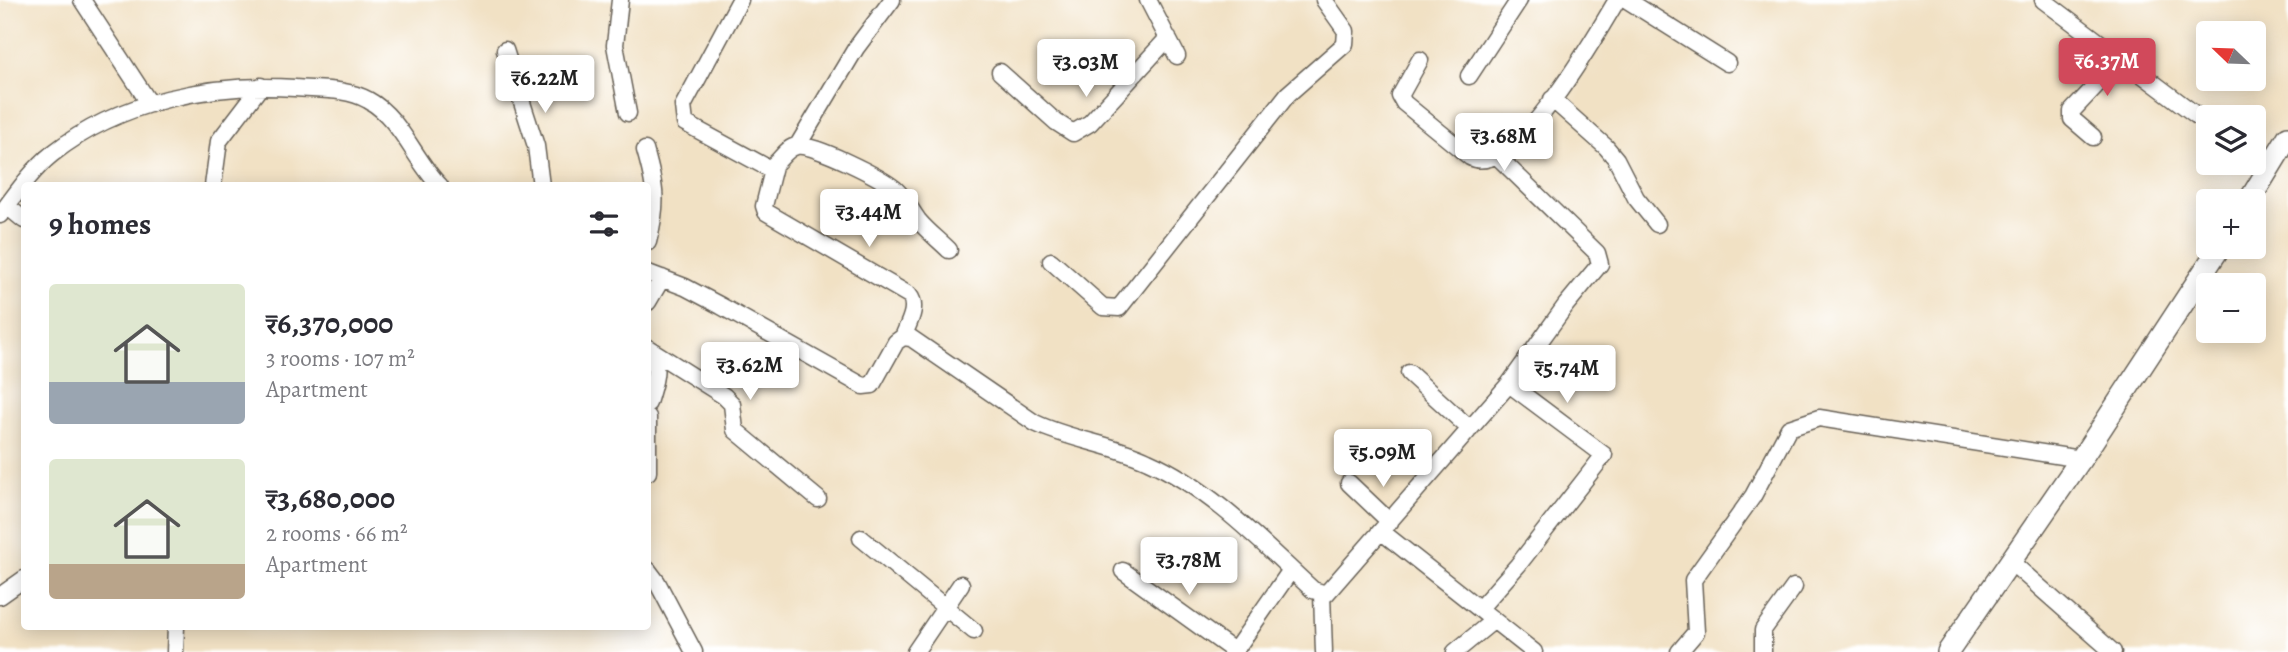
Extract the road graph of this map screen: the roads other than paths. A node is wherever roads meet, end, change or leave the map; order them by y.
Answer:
1 (82, 0) edge
2 (620, 0) edge
3 (740, 0) edge
4 (892, 0) edge
5 (1149, 0) edge
6 (1324, 0) edge
7 (1520, 0) edge
8 (1617, 0) edge
9 (1627, 0) edge
10 (2043, 0) edge
11 (1168, 38) junction
12 (505, 50) dead end
13 (1177, 56) dead end
14 (1420, 60) dead end
15 (2120, 60) junction
16 (1727, 63) dead end
17 (1000, 72) dead end
18 (1469, 76) dead end
19 (261, 86) junction
20 (1552, 99) junction
21 (150, 104) junction
22 (628, 113) dead end
23 (2196, 115) edge
24 (2093, 137) dead end
25 (2288, 137) edge
26 (798, 145) junction
27 (645, 150) dead end
28 (1497, 156) junction
29 (2266, 159) edge
30 (774, 166) junction
31 (28, 182) edge
32 (213, 182) edge
33 (437, 182) edge
34 (540, 182) edge
35 (21, 190) edge
36 (4, 210) edge
37 (21, 218) edge
38 (1657, 224) dead end
39 (651, 230) edge
40 (949, 250) dead end
41 (2212, 259) edge
42 (1051, 261) dead end
43 (655, 276) edge
44 (903, 337) junction
45 (651, 351) edge
46 (651, 354) edge
47 (1409, 373) dead end
48 (1509, 384) junction
49 (651, 392) edge
50 (1470, 429) junction
51 (2081, 459) junction
52 (1349, 483) dead end
53 (818, 499) dead end
54 (1386, 527) junction
55 (861, 538) dead end
56 (2011, 562) junction
57 (1291, 570) junction
58 (1123, 571) dead end
59 (651, 575) edge
60 (21, 581) edge
61 (961, 584) dead end
62 (1794, 587) dead end
63 (1322, 594) junction
64 (0, 596) edge
65 (946, 605) junction
66 (1480, 608) junction
67 (1494, 620) junction
68 (176, 630) edge
69 (974, 631) dead end
70 (175, 652) edge
71 (694, 652) edge
72 (915, 652) edge
73 (1234, 652) edge
74 (1324, 652) edge
75 (1455, 652) edge
76 (1534, 652) edge
77 (1679, 652) edge
78 (1763, 652) edge
79 (1948, 652) edge
80 (2113, 652) edge

1 - 21 street
2 - 22 street
3 - 30 street
4 - 26 street
5 - 11 street
6 - 42 street
7 - 18 street
8 - 20 street
9 - 16 street
10 - 15 street
11 - 13 street
11 - 17 street
12 - 34 street
14 - 28 street
15 - 23 street
15 - 24 street
19 - 21 street
19 - 32 street
19 - 33 street
20 - 28 street
20 - 38 street
21 - 31 street
25 - 29 street
26 - 30 street
26 - 40 street
27 - 39 street
28 - 48 street
30 - 44 street
35 - 36 street
36 - 37 street
41 - 51 street
43 - 44 street
44 - 57 street
45 - 53 street
46 - 49 street
47 - 50 street
48 - 50 street
48 - 66 street
50 - 54 street
51 - 56 street
51 - 77 street
52 - 54 street
54 - 63 street
54 - 66 street
55 - 65 street
56 - 79 street
56 - 80 street
57 - 63 street
57 - 73 street
58 - 73 street
59 - 71 street
60 - 64 street
61 - 65 street
62 - 78 street
63 - 74 street
65 - 69 street
65 - 72 street
66 - 67 street
67 - 75 street
67 - 76 street
68 - 70 street

